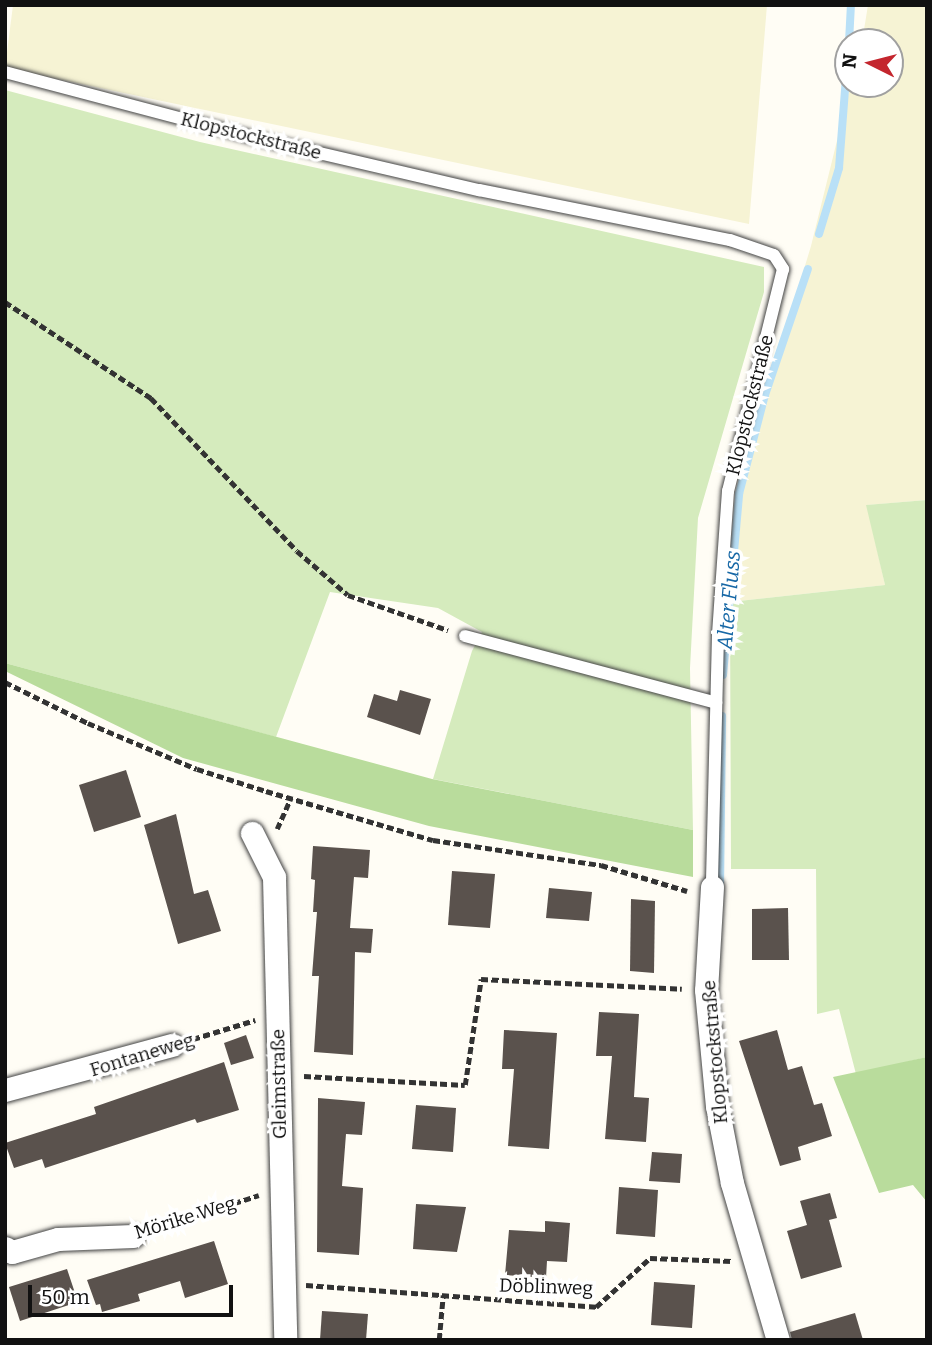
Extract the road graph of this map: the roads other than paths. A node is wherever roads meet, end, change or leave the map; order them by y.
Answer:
1 (5, 72) edge
2 (465, 636) road end
3 (716, 703) junction
4 (252, 833) dead end
5 (712, 892) joint
6 (172, 1045) road end
7 (5, 1090) edge
8 (133, 1236) road end
9 (5, 1248) edge
10 (285, 1340) edge
11 (778, 1340) edge

1 - 3 lane, Klopstockstraße
2 - 3 lane
3 - 5 lane, Klopstockstraße
4 - 10 street, Gleimstraße
5 - 11 street, Klopstockstraße
6 - 7 street, Fontaneweg
8 - 9 street, Mörike Weg

